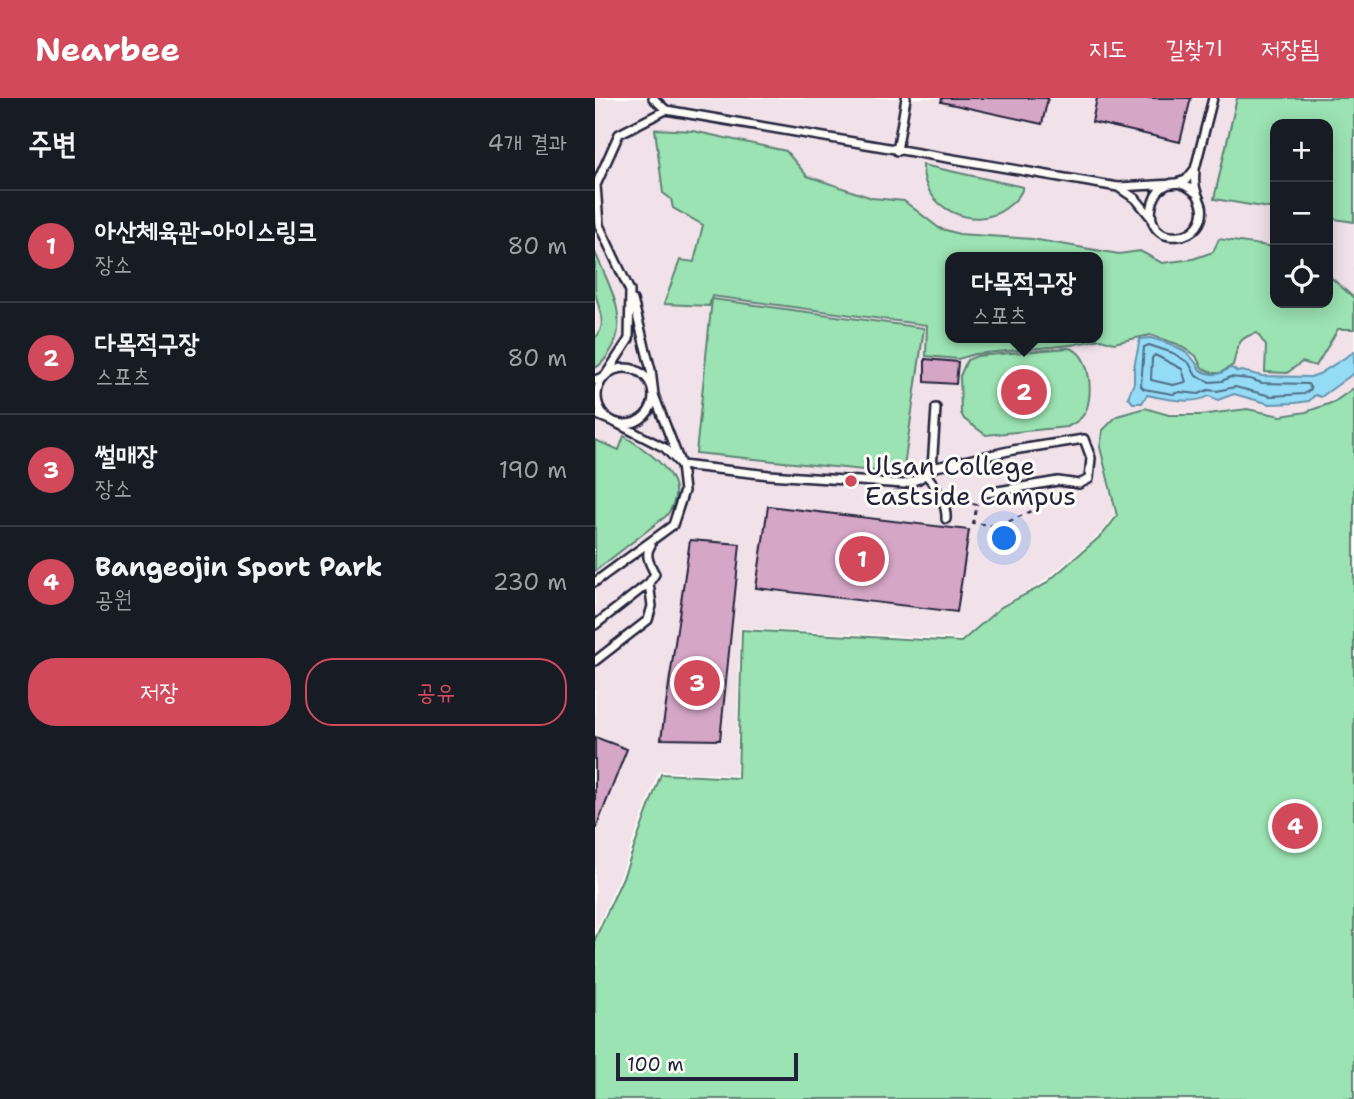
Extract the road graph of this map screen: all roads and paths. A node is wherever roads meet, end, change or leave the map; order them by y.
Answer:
1 (653, 98) edge
2 (906, 98) edge
3 (1213, 98) edge
4 (666, 110) junction
5 (897, 151) junction
6 (1195, 169) junction
7 (1173, 184) junction
8 (1118, 187) junction
9 (1197, 194) junction
10 (1150, 216) junction
11 (630, 291) junction
12 (605, 376) junction
13 (595, 380) edge
14 (654, 395) junction
15 (936, 408) dead end
16 (595, 414) edge
17 (614, 422) junction
18 (681, 465) junction
19 (932, 468) junction
20 (926, 475) junction
21 (1079, 484) junction
22 (986, 493) dead end
23 (941, 499) junction
24 (946, 519) dead end
25 (655, 539) junction
26 (595, 582) edge
27 (649, 583) junction
28 (595, 625) edge
29 (595, 661) edge

1 - 4 lane
2 - 5 lane
3 - 6 lane
4 - 5 lane
4 - 11 lane
5 - 8 lane
6 - 7 lane
6 - 9 lane
7 - 8 lane
7 - 9 lane
7 - 10 lane
8 - 10 lane
9 - 10 lane
11 - 12 lane
11 - 14 lane
12 - 13 lane
12 - 14 lane
12 - 17 lane
14 - 17 lane
14 - 18 lane
15 - 19 lane
16 - 17 lane
17 - 18 lane
18 - 20 lane
18 - 25 lane
19 - 20 lane
19 - 21 lane
20 - 23 lane
21 - 22 lane
21 - 23 path
23 - 24 lane
25 - 26 lane
25 - 27 lane
27 - 28 lane
27 - 29 lane

